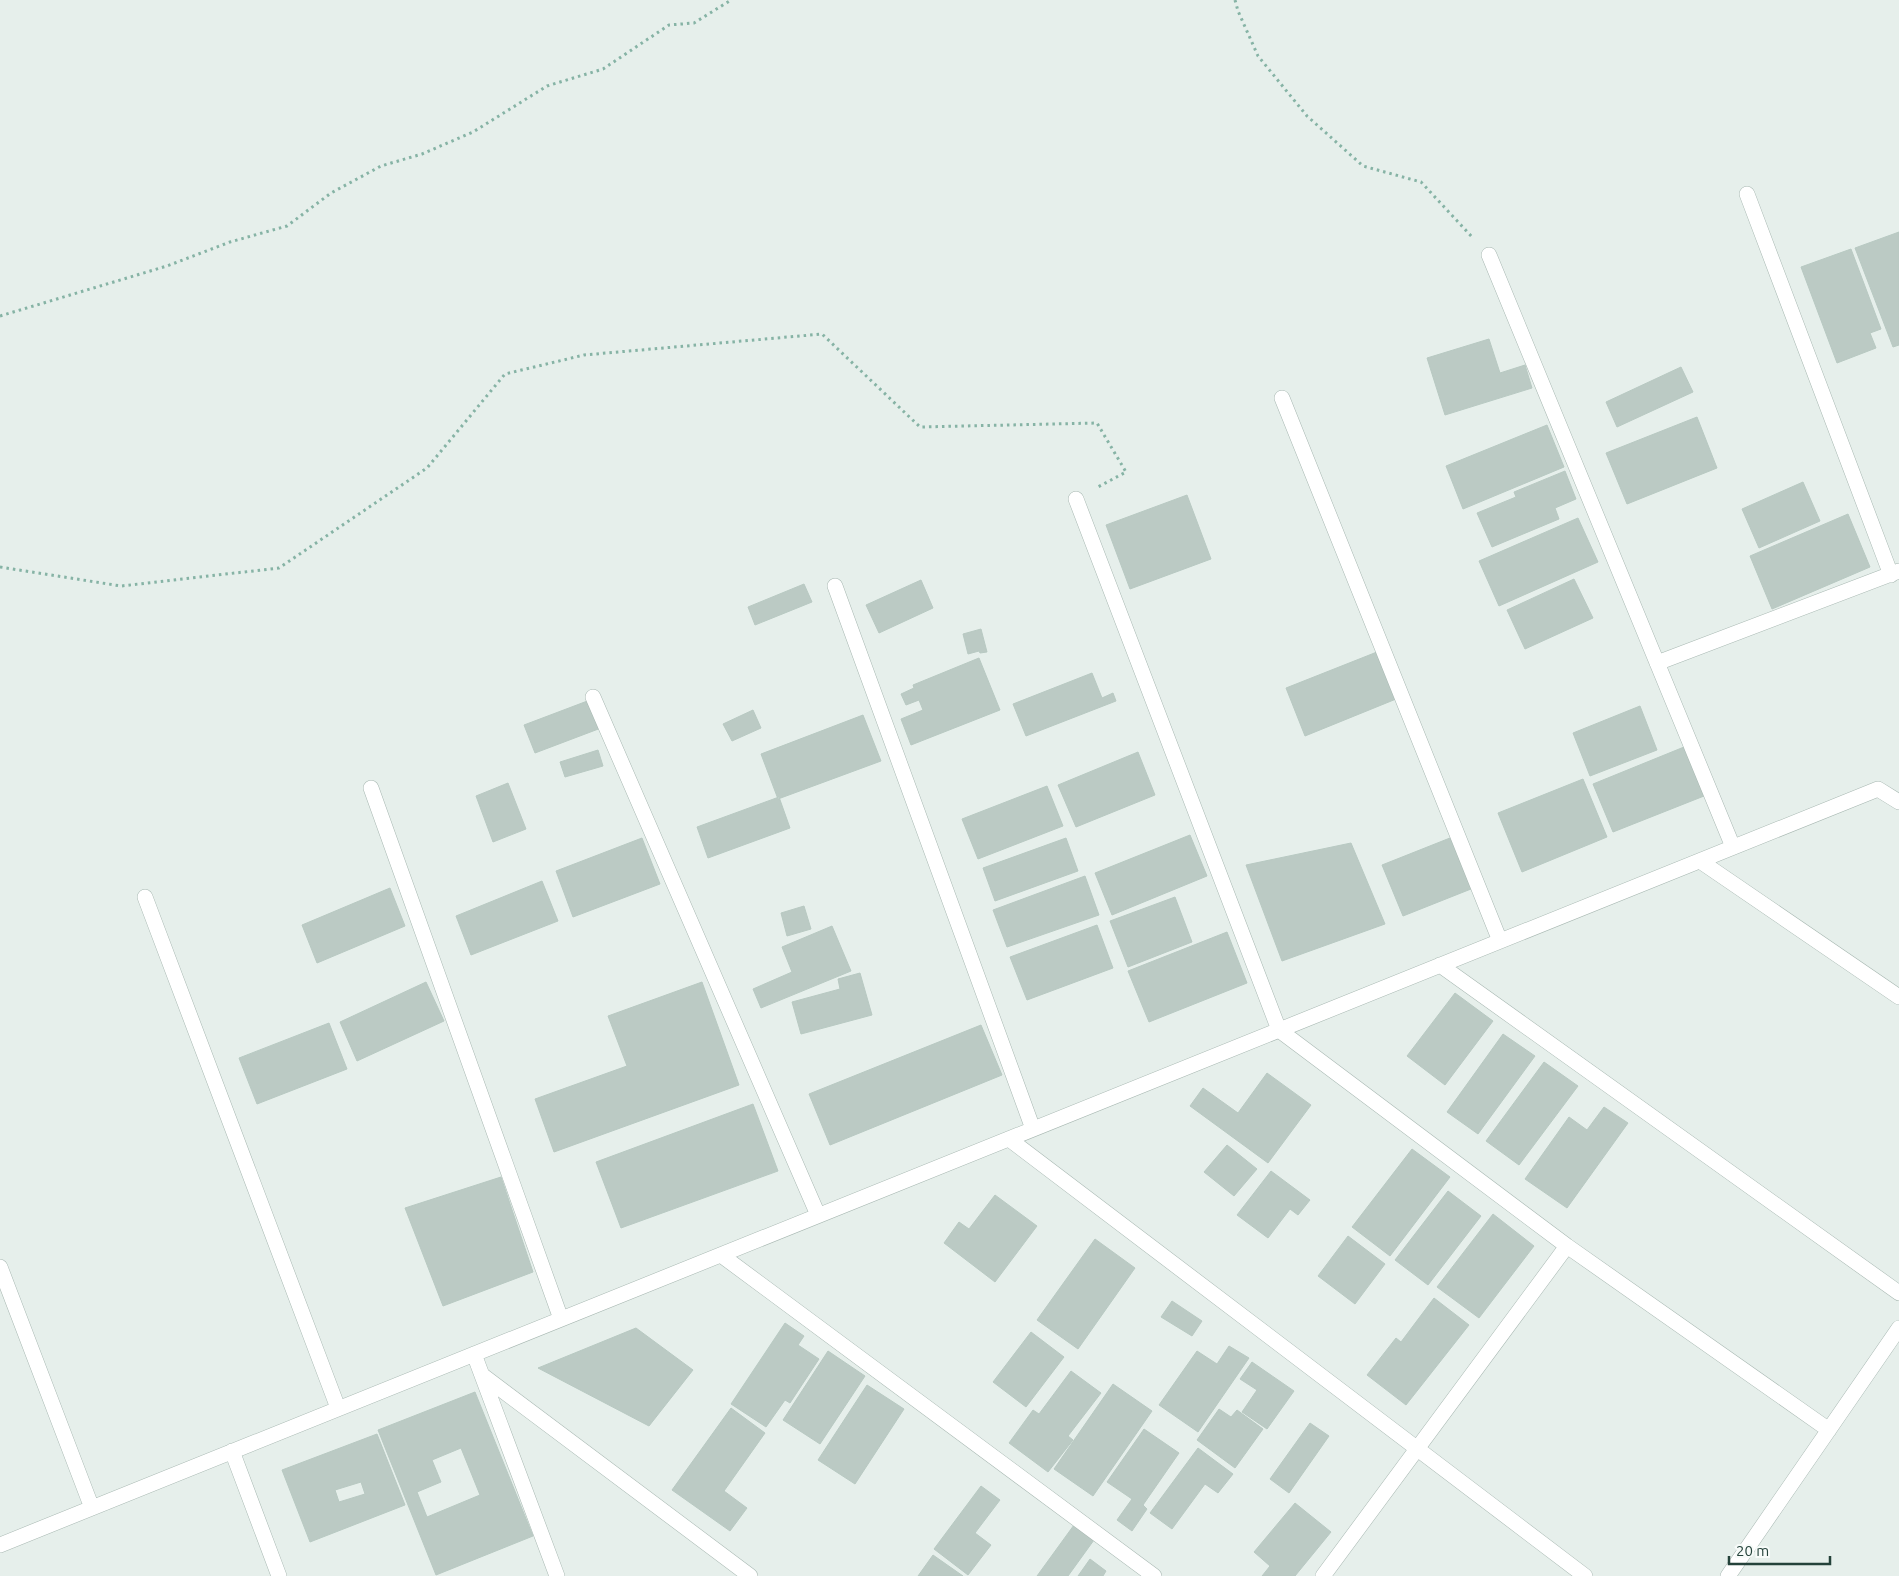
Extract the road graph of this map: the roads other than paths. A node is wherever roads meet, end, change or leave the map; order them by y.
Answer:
1 (1747, 194) dead end
2 (1489, 255) road end
3 (1282, 398) dead end
4 (1076, 499) road end
5 (1895, 573) edge
6 (835, 586) dead end
7 (1657, 663) junction
8 (593, 697) dead end
9 (371, 788) dead end
10 (1899, 802) edge
11 (1733, 847) junction
12 (1700, 861) junction
13 (145, 897) dead end
14 (1500, 941) junction
15 (1440, 965) junction
16 (1899, 997) edge
17 (1279, 1030) junction
18 (1033, 1129) junction
19 (1009, 1139) junction
20 (818, 1215) junction
21 (1567, 1246) junction
22 (721, 1254) junction
23 (0, 1267) edge
24 (1899, 1293) edge
25 (561, 1319) junction
26 (1899, 1328) edge
27 (474, 1354) junction
28 (482, 1375) junction
29 (338, 1408) junction
30 (1829, 1430) junction
31 (1416, 1450) junction
32 (232, 1451) junction
33 (92, 1508) junction
34 (0, 1544) edge
35 (279, 1576) edge
36 (557, 1576) edge
37 (750, 1576) edge
38 (1154, 1576) edge
39 (1323, 1576) edge
40 (1585, 1576) edge
41 (1728, 1576) edge

1 - 5 street
2 - 7 street
3 - 14 street
4 - 17 street
5 - 7 street
6 - 18 street
7 - 11 street
8 - 20 street
9 - 25 street
10 - 11 street
11 - 12 street
12 - 14 street
12 - 16 street
13 - 29 street
14 - 15 street
15 - 17 street
15 - 24 street
17 - 18 street
17 - 21 street
18 - 19 street
19 - 20 street
19 - 31 street
20 - 22 street
21 - 30 street
21 - 31 street
22 - 25 street
22 - 38 street
23 - 33 street
25 - 27 street
26 - 30 street
27 - 28 street
27 - 29 street
28 - 36 street
28 - 37 street
29 - 32 street
30 - 41 street
31 - 39 street
31 - 40 street
32 - 33 street
32 - 35 street
33 - 34 street

